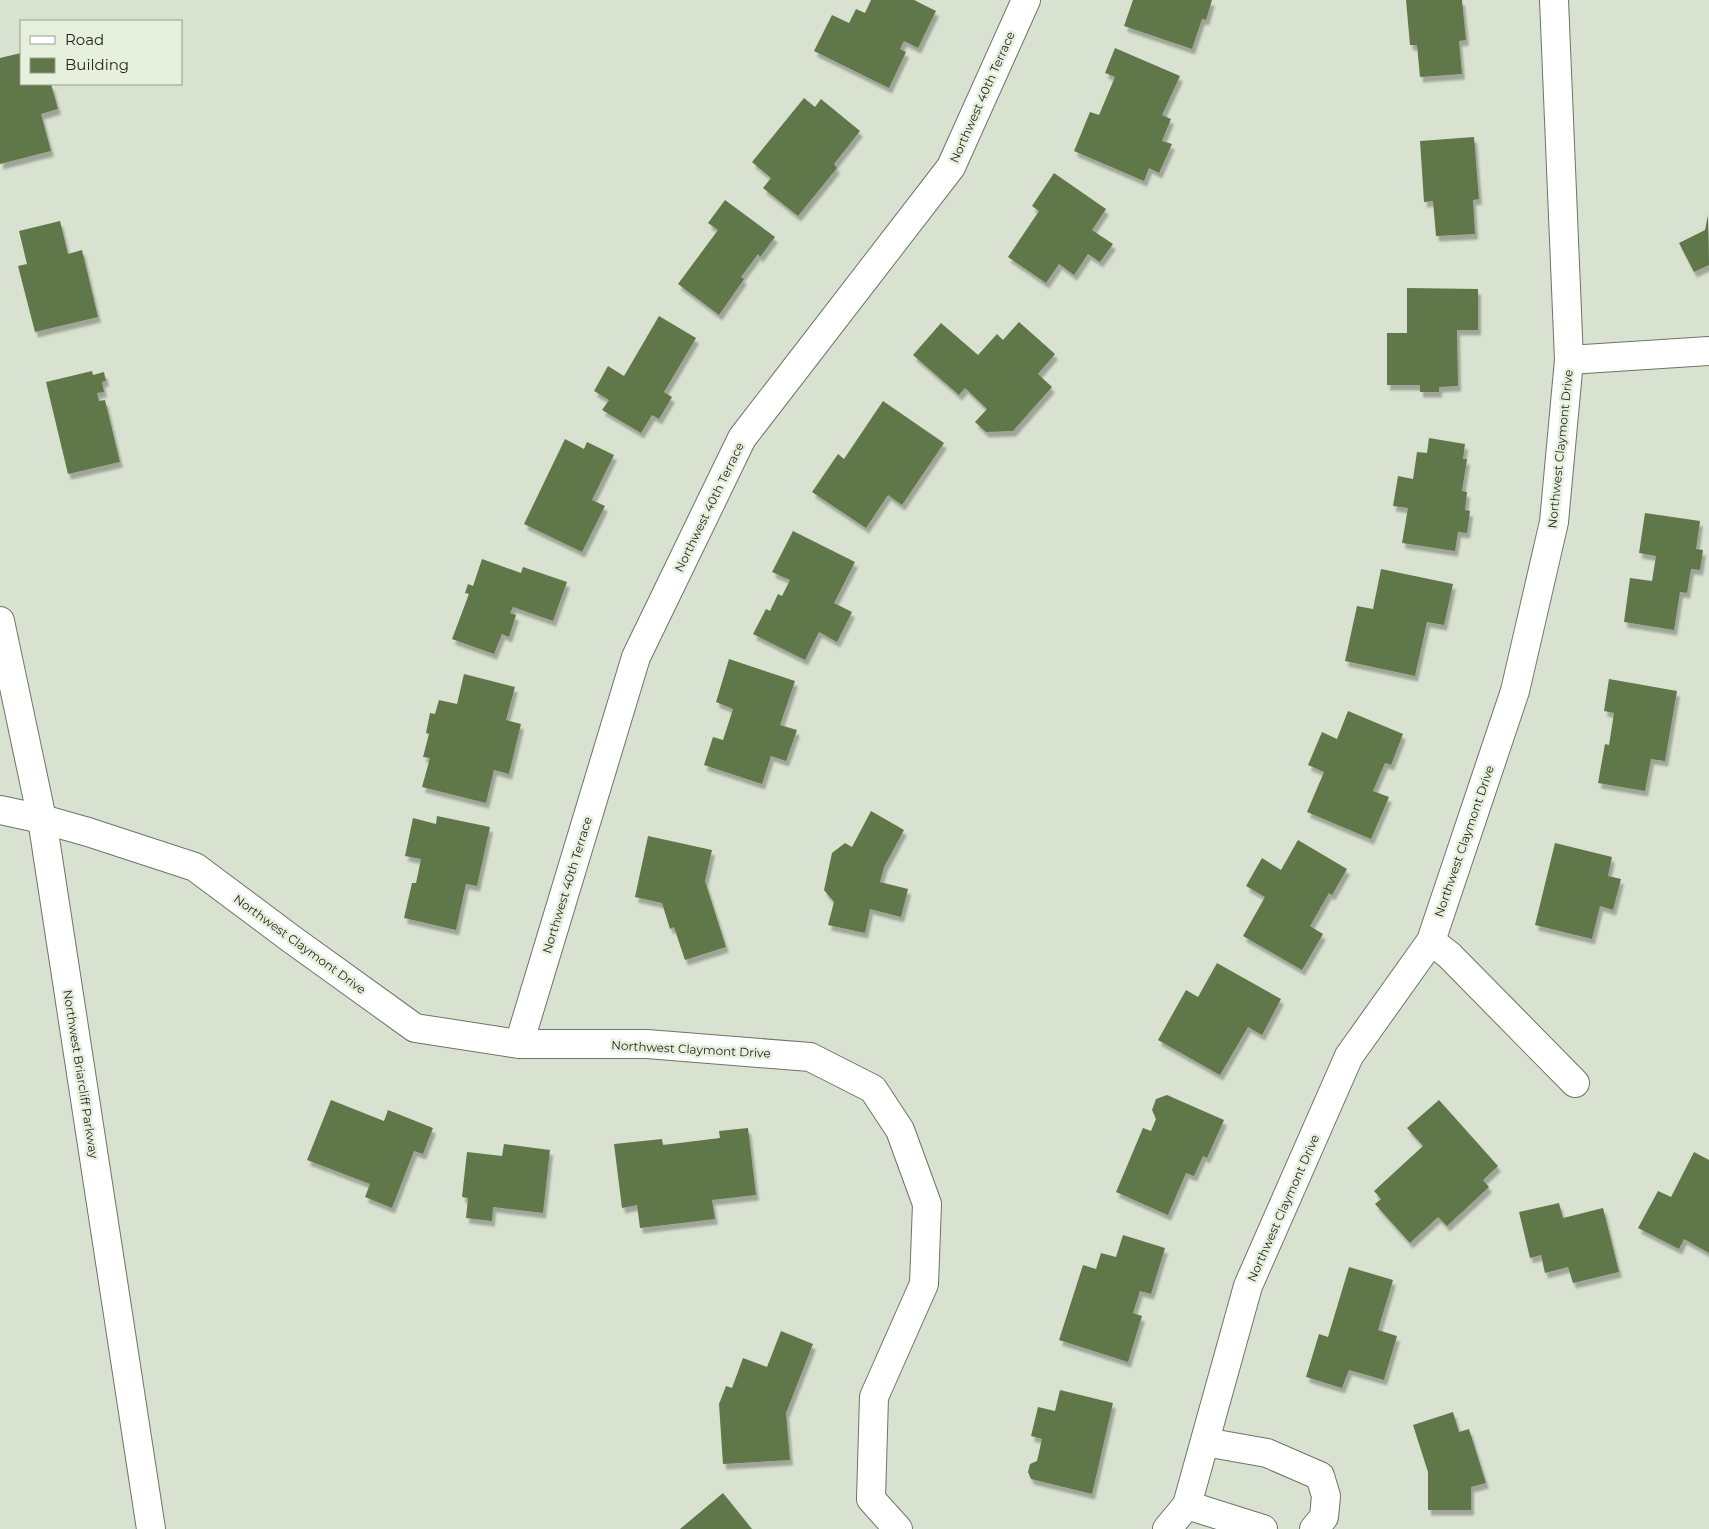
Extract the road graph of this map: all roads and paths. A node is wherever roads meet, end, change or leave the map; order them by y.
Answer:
1 (1026, 0) edge
2 (1554, 0) edge
3 (1709, 351) edge
4 (1569, 360) junction
5 (0, 620) edge
6 (0, 810) edge
7 (42, 819) junction
8 (1430, 941) junction
9 (519, 1044) junction
10 (1575, 1083) dead end
11 (1205, 1442) junction
12 (1187, 1505) junction
13 (151, 1529) edge
14 (898, 1529) edge
15 (1167, 1529) edge
16 (1264, 1529) edge
17 (1314, 1529) edge

1 - 9 street, Northwest 40th Terrace
2 - 4 street, Northwest Claymont Drive
3 - 4 street
4 - 8 street, Northwest Claymont Drive
5 - 7 street, Northwest Briarcliff Parkway
6 - 7 street, Northwest Claymont Drive
7 - 9 street, Northwest Claymont Drive
7 - 13 street, Northwest Briarcliff Parkway
8 - 10 street
8 - 11 street, Northwest Claymont Drive
9 - 14 street, Northwest Claymont Drive
11 - 12 street, Northwest Claymont Drive
11 - 17 street
12 - 15 street, Northwest Claymont Drive
12 - 16 street

